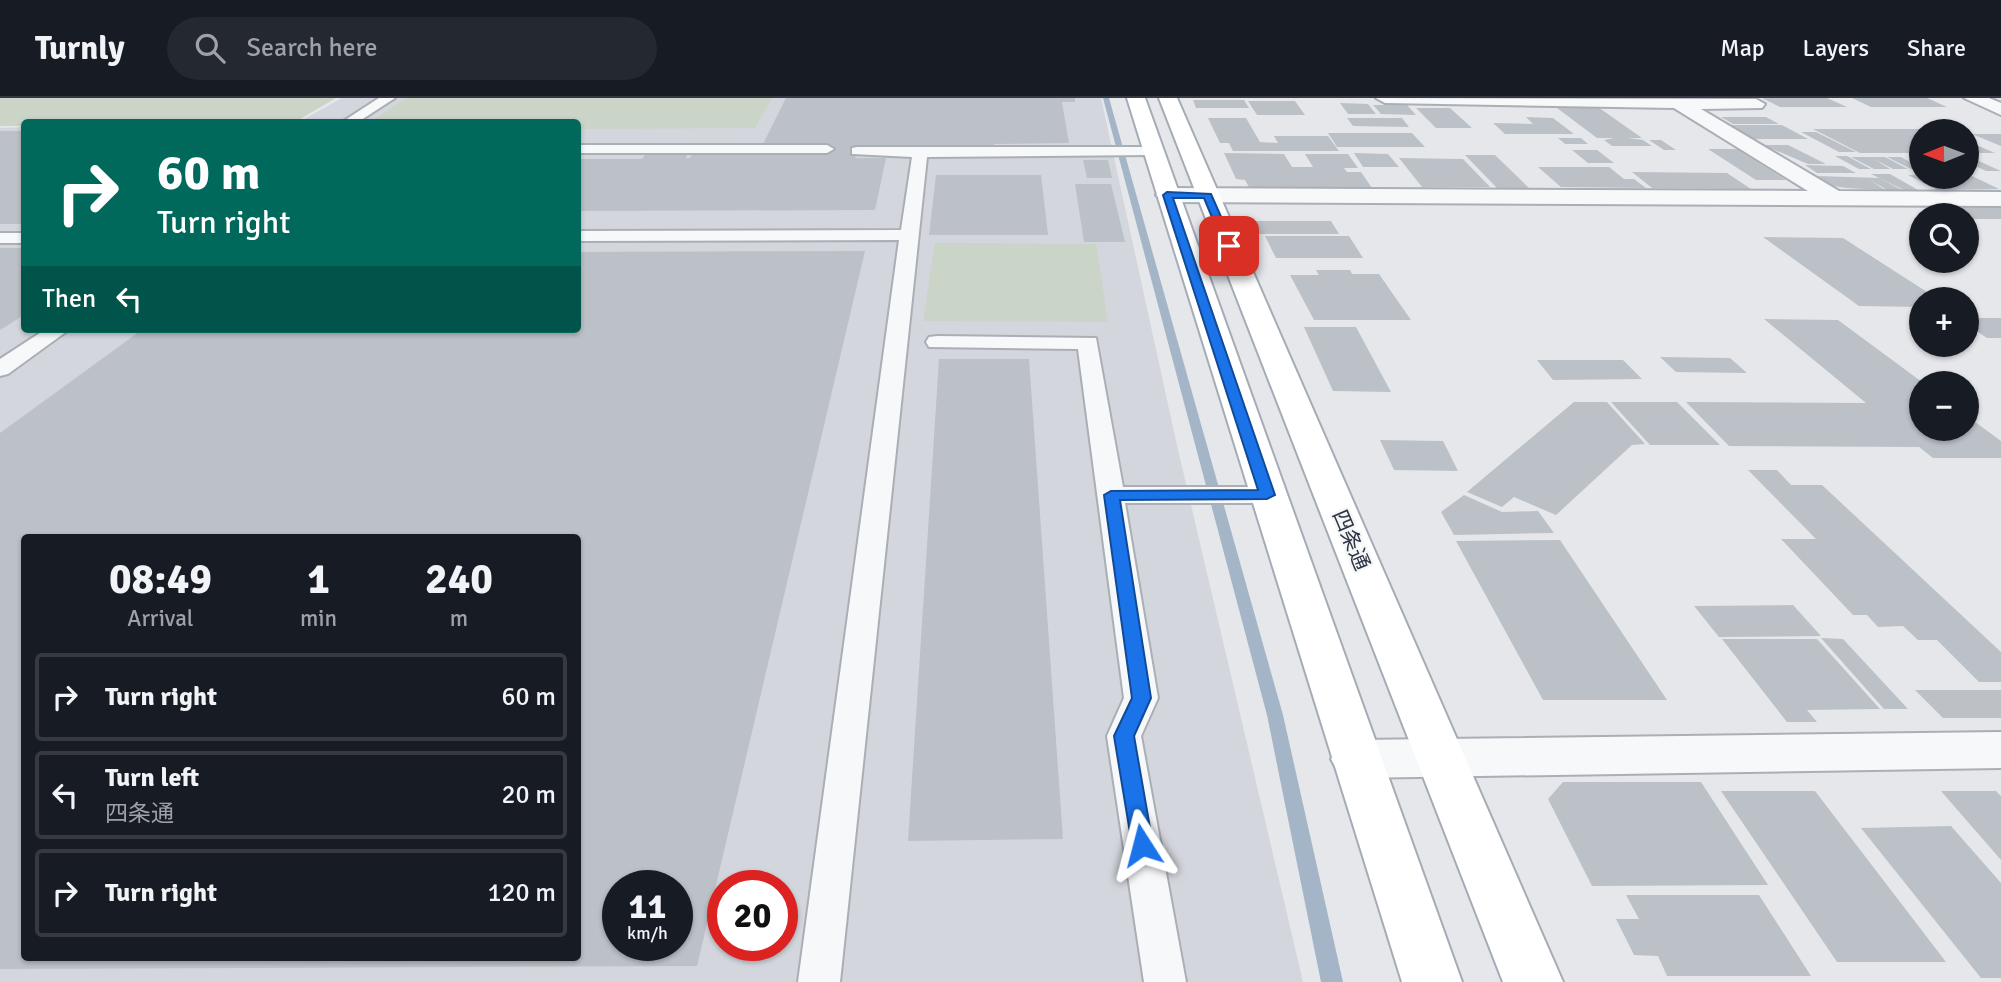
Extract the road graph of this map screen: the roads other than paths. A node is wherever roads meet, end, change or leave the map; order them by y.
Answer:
1 (388, 98) edge
2 (1136, 98) edge
3 (1168, 98) edge
4 (1385, 98) edge
5 (1403, 98) edge
6 (1973, 98) edge
7 (1673, 100) edge
8 (1756, 104) dead end
9 (2001, 109) edge
10 (354, 119) edge
11 (581, 149) edge
12 (827, 149) dead end
13 (857, 151) dead end
14 (1140, 151) junction
15 (920, 153) junction
16 (1167, 195) junction
17 (1208, 195) junction
18 (1835, 198) junction
19 (2001, 199) edge
20 (909, 235) junction
21 (581, 236) edge
22 (0, 238) edge
23 (21, 238) edge
24 (54, 333) edge
25 (937, 342) dead end
26 (0, 369) edge
27 (1111, 495) junction
28 (1267, 495) junction
29 (2001, 750) edge
30 (1440, 757) junction
31 (1355, 759) junction
32 (819, 982) edge
33 (1165, 982) edge
34 (1432, 982) edge
35 (1533, 982) edge

1 - 10 lane
2 - 14 main road
3 - 17 main road, 四条通
4 - 5 street
5 - 7 street
6 - 9 street
7 - 8 street
7 - 18 street
11 - 12 lane
13 - 15 lane
14 - 15 lane
14 - 16 main road
15 - 20 lane
16 - 17 street
16 - 28 main road
17 - 18 street
17 - 30 main road, 四条通
18 - 19 street
20 - 21 lane
20 - 32 lane
22 - 23 lane
24 - 26 lane
25 - 27 lane
27 - 28 lane
27 - 33 lane
28 - 31 main road
29 - 30 street
30 - 31 street
30 - 35 main road, 四条通
31 - 34 main road

